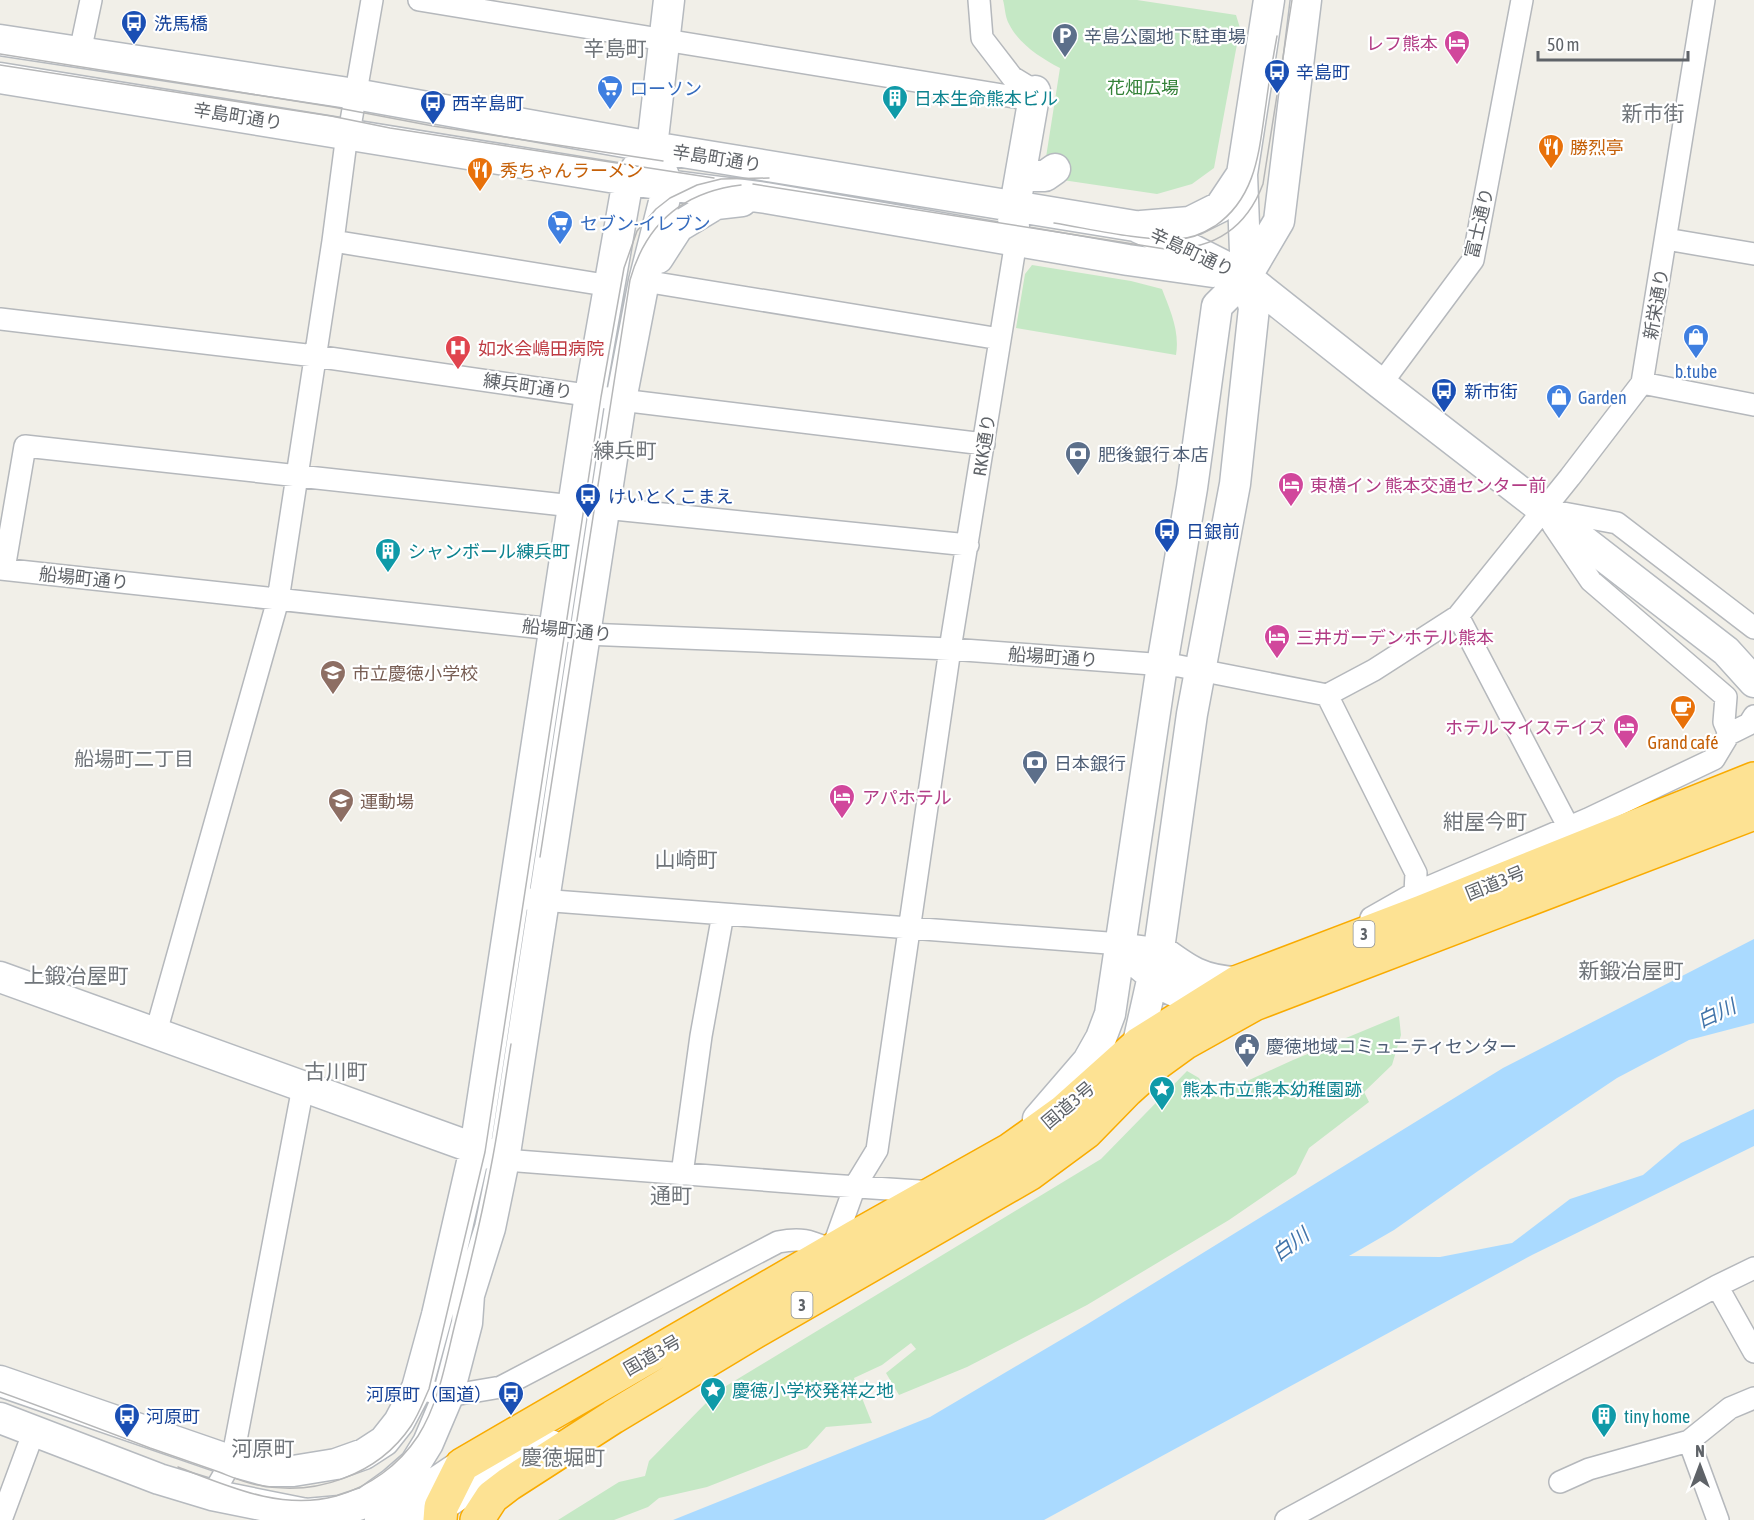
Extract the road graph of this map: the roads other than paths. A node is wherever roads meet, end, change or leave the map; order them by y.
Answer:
1 (91, 0) edge
2 (372, 0) edge
3 (419, 0) edge
4 (669, 0) edge
5 (979, 0) edge
6 (1268, 0) edge
7 (1522, 0) edge
8 (1704, 0) edge
9 (1305, 3) edge
10 (0, 40) edge
11 (664, 40) junction
12 (80, 52) junction
13 (0, 78) edge
14 (355, 94) junction
15 (1034, 96) junction
16 (347, 134) junction
17 (652, 147) junction
18 (1054, 169) dead end
19 (1242, 174) junction
20 (1021, 176) junction
21 (628, 180) junction
22 (668, 186) junction
23 (766, 198) junction
24 (1015, 207) junction
25 (1135, 226) junction
26 (1666, 239) junction
27 (333, 241) junction
28 (1016, 241) junction
29 (1754, 254) edge
30 (1246, 277) junction
31 (644, 281) junction
32 (611, 286) junction
33 (0, 319) edge
34 (1000, 339) junction
35 (315, 356) junction
36 (1642, 383) junction
37 (1381, 384) junction
38 (590, 395) junction
39 (621, 400) junction
40 (1754, 405) edge
41 (984, 444) junction
42 (297, 476) junction
43 (573, 506) junction
44 (604, 508) junction
45 (1543, 510) junction
46 (968, 545) junction
47 (2, 569) edge
48 (278, 600) junction
49 (1458, 616) junction
50 (1754, 628) edge
51 (553, 629) junction
52 (585, 634) junction
53 (950, 650) junction
54 (1149, 664) junction
55 (1199, 669) junction
56 (1754, 682) edge
57 (1327, 694) junction
58 (1754, 716) edge
59 (1729, 734) junction
60 (1754, 779) edge
61 (1754, 813) edge
62 (1569, 828) junction
63 (514, 898) junction
64 (545, 901) junction
65 (1418, 903) junction
66 (723, 914) junction
67 (909, 928) junction
68 (1121, 944) junction
69 (1156, 963) junction
70 (0, 977) edge
71 (1246, 993) junction
72 (1202, 1004) junction
73 (156, 1032) junction
74 (1138, 1044) junction
75 (303, 1087) junction
76 (1127, 1090) junction
77 (475, 1149) junction
78 (1010, 1150) junction
79 (504, 1160) junction
80 (682, 1174) junction
81 (855, 1186) junction
82 (935, 1192) junction
83 (832, 1250) junction
84 (1754, 1268) edge
85 (1717, 1286) junction
86 (1754, 1352) edge
87 (0, 1381) edge
88 (417, 1388) junction
89 (448, 1396) junction
90 (1754, 1398) edge
91 (613, 1417) junction
92 (0, 1418) edge
93 (34, 1431) junction
94 (1689, 1441) junction
95 (232, 1461) junction
96 (462, 1465) junction
97 (293, 1471) junction
98 (1560, 1482) dead end
99 (211, 1507) edge
100 (434, 1516) edge
101 (302, 1517) edge
102 (1, 1520) edge
103 (380, 1520) edge
104 (477, 1520) edge
105 (1286, 1520) edge
106 (1718, 1520) edge

1 - 12 street
2 - 14 street
3 - 11 street
4 - 11 street
5 - 15 street
6 - 9 street
6 - 19 street
7 - 37 street, 富士通り
8 - 26 street, 新栄通り
9 - 30 street
10 - 12 street, 辛島町通り
11 - 15 street
11 - 17 street
12 - 14 street, 辛島町通り
13 - 16 street, 辛島町通り
14 - 16 street
14 - 17 street, 辛島町通り
15 - 20 street
16 - 21 street, 辛島町通り
16 - 27 street
17 - 21 street
17 - 22 street
17 - 24 street, 辛島町通り
18 - 20 street
19 - 25 street
19 - 30 street
20 - 24 street
21 - 22 street, 辛島町通り
21 - 32 street
22 - 23 street, 辛島町通り
22 - 31 street
23 - 28 street, 辛島町通り
23 - 31 street
24 - 25 street, 辛島町通り
24 - 28 street
25 - 30 street, 辛島町通り
26 - 29 street
26 - 36 street, 新栄通り
27 - 32 street
27 - 35 street
28 - 30 street, 辛島町通り
28 - 34 street, RKK通り
30 - 37 street
30 - 54 street
30 - 55 street
31 - 34 street
31 - 39 street
32 - 38 street
33 - 35 street, 練兵町通り
34 - 41 street, RKK通り
35 - 38 street, 練兵町通り
35 - 42 street
36 - 40 street
36 - 45 street, 新栄通り
37 - 45 street
38 - 39 street, 練兵町通り
38 - 43 street
39 - 41 street, 練兵町通り
39 - 44 street
41 - 46 street, RKK通り
42 - 43 street
42 - 47 street
42 - 48 street
43 - 51 street
44 - 46 street
44 - 52 street
45 - 49 street, 新栄通り
45 - 50 street
45 - 56 street
45 - 59 street
46 - 53 street, RKK通り
47 - 48 street, 船場町通り
48 - 51 street, 船場町通り
48 - 73 street
49 - 57 street, 新栄通り
49 - 62 street
51 - 52 street, 船場町通り
51 - 63 street
52 - 53 street, 船場町通り
52 - 64 street
53 - 54 street, 船場町通り
53 - 67 street, RKK通り
54 - 55 street, 船場町通り
54 - 68 street
55 - 57 street, 船場町通り
55 - 69 street
57 - 65 street
58 - 59 street
59 - 62 street
60 - 65 highway, 国道3号 / 3
61 - 71 highway, 国道3号 / 3
62 - 65 street
63 - 64 street
63 - 77 street
64 - 66 street
64 - 79 street
65 - 71 highway, 国道3号 / 3
66 - 67 street
66 - 80 street
67 - 68 street
67 - 81 street, RKK通り
68 - 69 street
68 - 78 street
69 - 71 street
69 - 72 street
69 - 74 street
70 - 73 street
71 - 72 highway, 国道3号 / 3
71 - 76 highway, 国道3号 / 3
72 - 74 highway, 国道3号 / 3
73 - 75 street
74 - 76 street
74 - 78 highway, 国道3号 / 3
75 - 77 street
75 - 95 street
76 - 91 highway, 国道3号 / 3
77 - 79 street
77 - 88 street
78 - 82 highway, 国道3号 / 3
79 - 80 street
79 - 89 street
80 - 81 street
81 - 82 street
81 - 83 street, RKK通り
82 - 83 highway, 国道3号 / 3
83 - 89 street
83 - 96 highway, 国道3号 / 3
84 - 85 street
85 - 86 street
85 - 105 street
87 - 95 street
88 - 89 street
88 - 97 street
89 - 101 street
90 - 94 street
91 - 100 street
91 - 104 highway, 国道3号 / 3
92 - 93 street
93 - 99 street
93 - 102 street
94 - 98 street
94 - 106 street
95 - 97 street
95 - 99 street
96 - 100 highway
96 - 103 street
97 - 101 street
99 - 101 street

